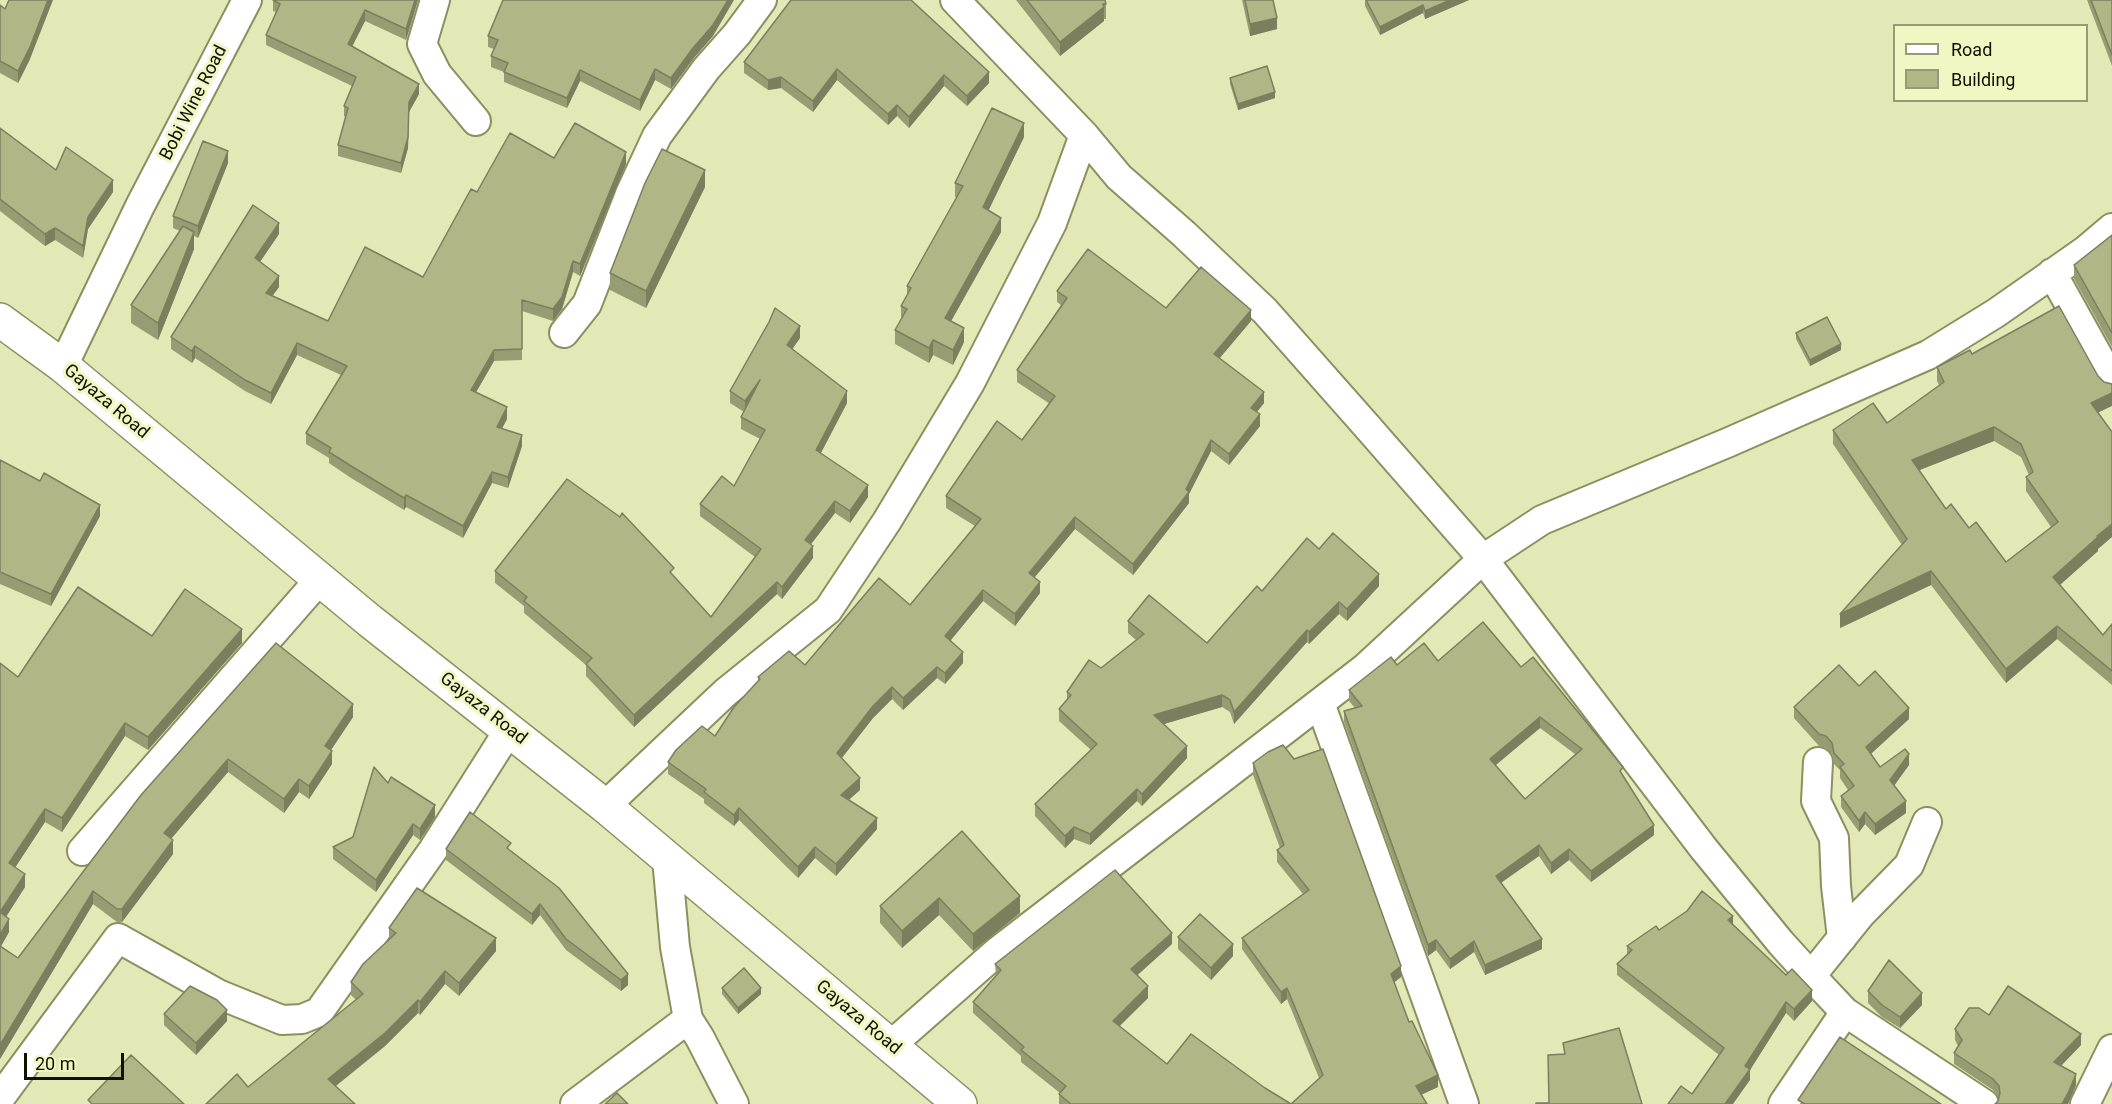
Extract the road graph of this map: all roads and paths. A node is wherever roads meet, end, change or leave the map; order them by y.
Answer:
1 (247, 0) edge
2 (435, 0) edge
3 (762, 0) edge
4 (955, 0) edge
5 (476, 121) dead end
6 (1084, 135) junction
7 (2112, 228) edge
8 (2052, 273) junction
9 (0, 320) edge
10 (564, 333) dead end
11 (63, 366) junction
12 (2112, 381) edge
13 (1483, 559) junction
14 (320, 579) junction
15 (1320, 703) junction
16 (509, 730) junction
17 (1818, 762) dead end
18 (605, 806) junction
19 (1926, 822) dead end
20 (82, 851) dead end
21 (667, 858) junction
22 (1842, 938) junction
23 (1810, 976) junction
24 (1845, 1012) junction
25 (688, 1019) junction
26 (891, 1045) junction
27 (2112, 1049) edge
28 (0, 1098) edge
29 (575, 1104) edge
30 (734, 1104) edge
31 (960, 1104) edge
32 (1464, 1104) edge
33 (1783, 1104) edge
34 (1984, 1104) edge
35 (2085, 1104) edge

1 - 11 street, Bobi Wine Road
2 - 5 street
3 - 10 street
4 - 6 street
6 - 13 street
6 - 18 street
7 - 8 street
8 - 12 street
8 - 13 street
9 - 11 main road, Gayaza Road
11 - 14 main road, Gayaza Road
13 - 15 street
13 - 23 street
14 - 16 main road, Gayaza Road
14 - 20 street
15 - 26 street
15 - 32 street
16 - 18 main road, Gayaza Road
16 - 28 street
17 - 22 street
18 - 21 main road, Gayaza Road
19 - 22 street
21 - 25 street
21 - 26 main road, Gayaza Road
22 - 23 street
23 - 24 street
24 - 33 street
24 - 34 street
25 - 29 street
25 - 30 street
26 - 31 main road, Gayaza Road
27 - 35 street

